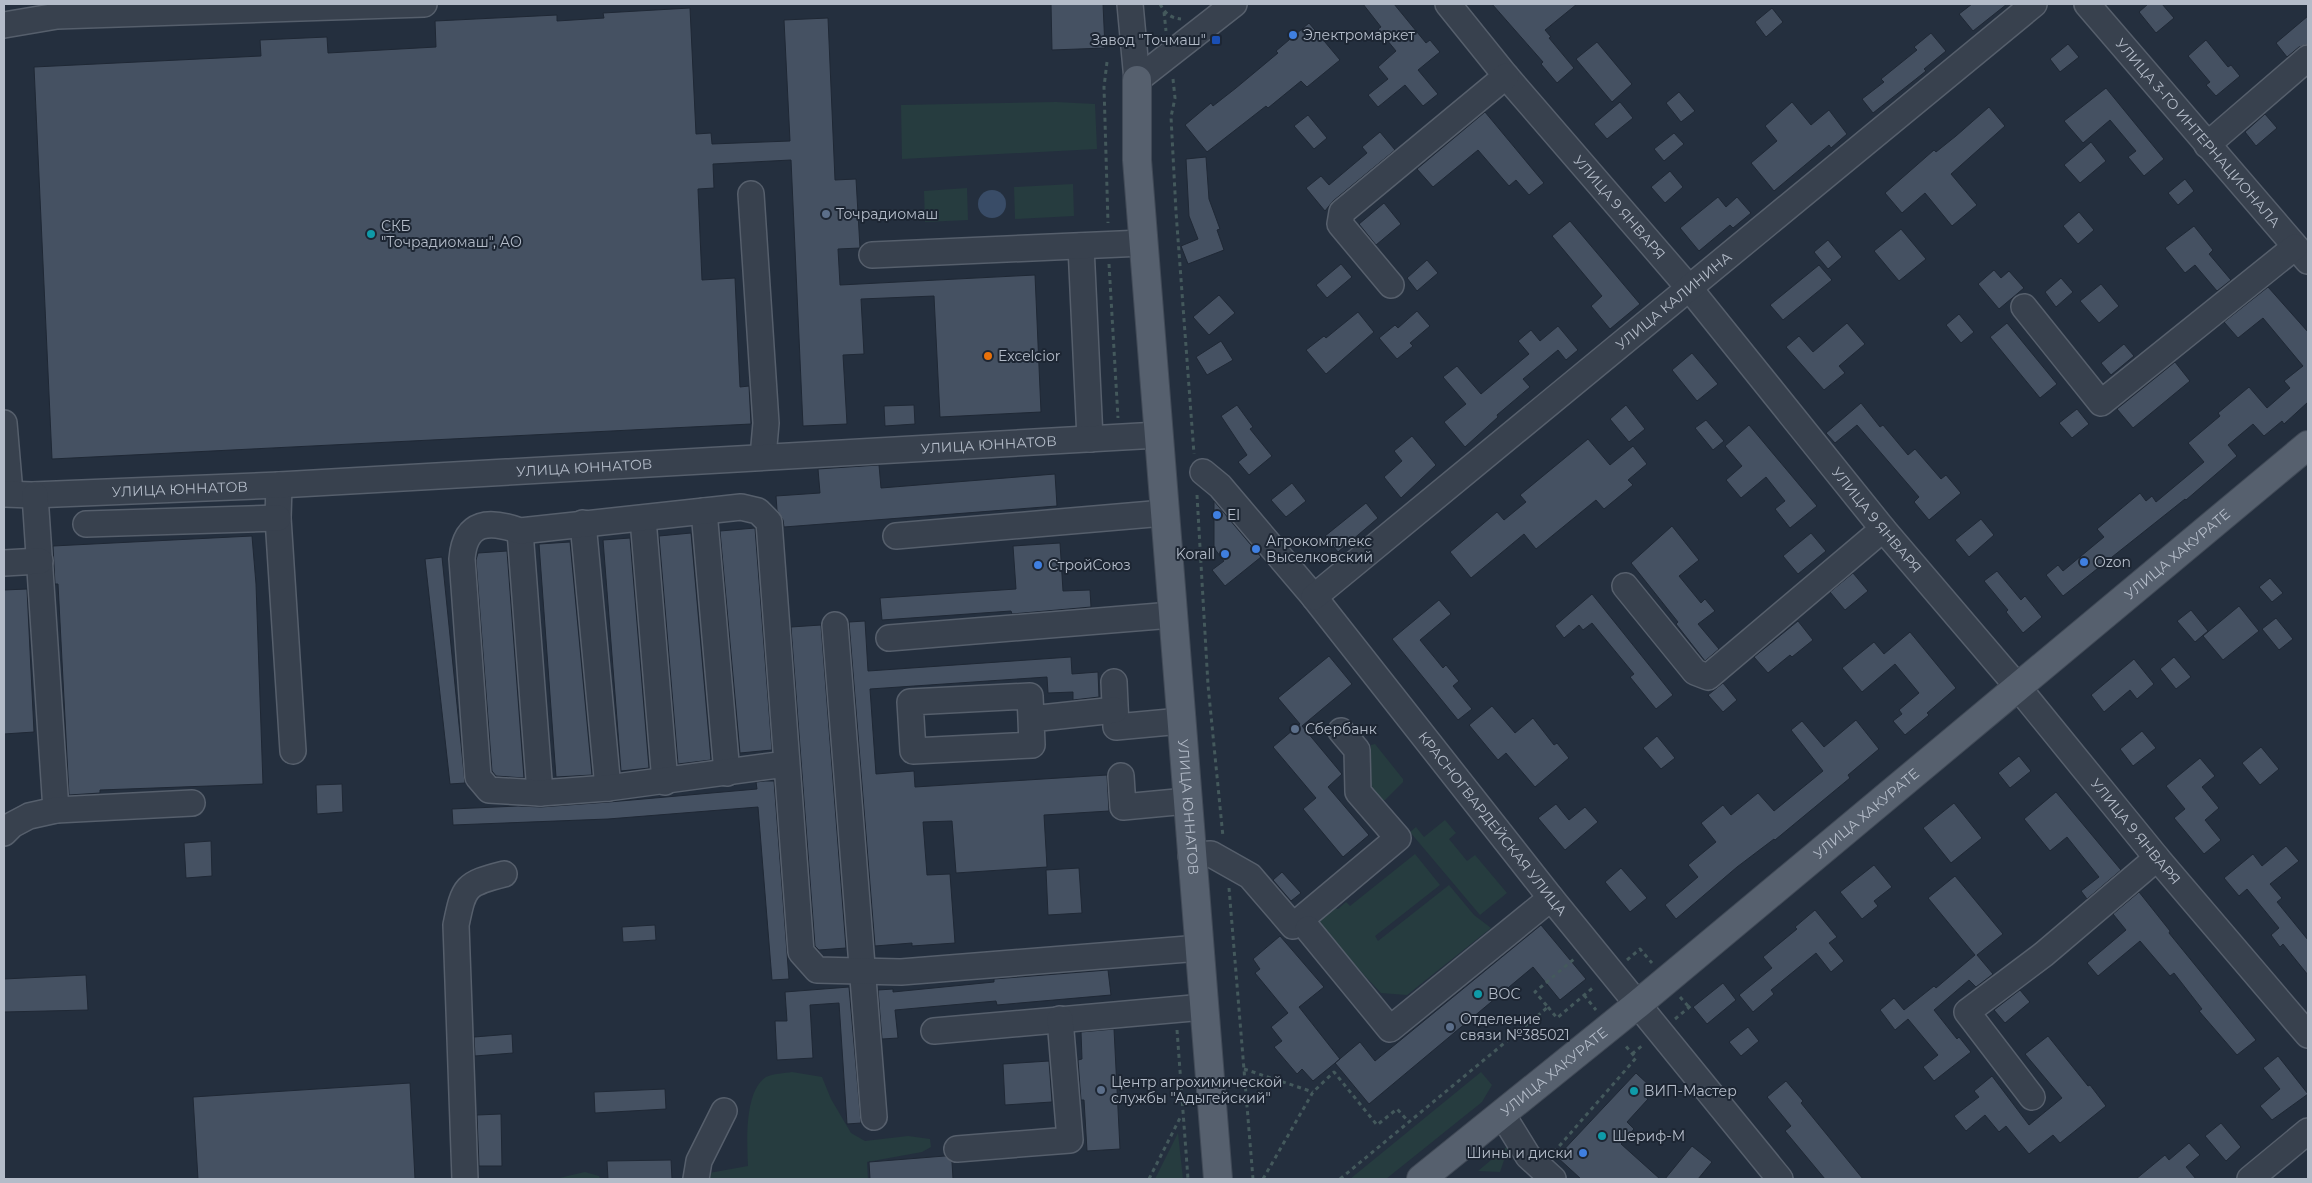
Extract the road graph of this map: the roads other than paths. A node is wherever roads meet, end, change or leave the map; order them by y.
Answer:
1 (424, 4) edge
2 (1130, 4) edge
3 (1234, 4) edge
4 (1448, 4) edge
5 (2034, 4) edge
6 (2087, 4) edge
7 (4, 25) edge
8 (2308, 58) edge
9 (1506, 76) junction
10 (1137, 80) junction
11 (2207, 145) junction
12 (750, 194) dead end
13 (1143, 243) junction
14 (1081, 246) junction
15 (2302, 254) edge
16 (872, 256) dead end
17 (1391, 285) dead end
18 (1690, 289) junction
19 (2024, 307) dead end
20 (4, 423) edge
21 (1158, 435) junction
22 (1090, 439) junction
23 (2308, 445) edge
24 (763, 457) junction
25 (1198, 473) road end
26 (279, 485) junction
27 (7, 494) edge
28 (36, 495) junction
29 (704, 511) junction
30 (1164, 513) junction
31 (278, 518) junction
32 (643, 519) junction
33 (86, 524) dead end
34 (583, 524) junction
35 (1883, 529) junction
36 (520, 531) junction
37 (896, 536) dead end
38 (40, 561) junction
39 (4, 564) edge
40 (1625, 586) dead end
41 (1314, 597) junction
42 (1172, 615) junction
43 (835, 625) dead end
44 (889, 638) dead end
45 (1114, 682) dead end
46 (2018, 686) junction
47 (1115, 710) junction
48 (1031, 719) junction
49 (1181, 721) junction
50 (1341, 730) dead end
51 (293, 751) dead end
52 (786, 764) junction
53 (727, 773) junction
54 (1121, 776) dead end
55 (665, 782) junction
56 (608, 788) junction
57 (540, 793) junction
58 (1187, 801) junction
59 (192, 803) dead end
60 (56, 810) junction
61 (4, 833) edge
62 (1192, 855) junction
63 (2158, 858) junction
64 (504, 874) dead end
65 (1551, 898) junction
66 (1308, 929) dead end
67 (1200, 948) junction
68 (861, 971) junction
69 (1638, 1004) junction
70 (1204, 1006) junction
71 (1060, 1020) junction
72 (934, 1031) dead end
73 (2308, 1035) edge
74 (2032, 1098) dead end
75 (724, 1111) dead end
76 (1502, 1114) junction
77 (874, 1117) dead end
78 (2308, 1131) edge
79 (957, 1149) dead end
80 (1552, 1178) edge
81 (465, 1179) edge
82 (696, 1179) edge
83 (1218, 1179) edge
84 (1421, 1179) edge
85 (1780, 1179) edge
86 (2250, 1179) edge

1 - 7 street
2 - 10 street, УЛИЦА ЮННАТОВ
3 - 10 street
4 - 9 street, УЛИЦА 9 ЯНВАРЯ
5 - 18 street, УЛИЦА КАЛИНИНА
6 - 11 street, УЛИЦА 3-ГО ИНТЕРНАЦИОНАЛА
8 - 11 street
9 - 17 street
9 - 18 street, УЛИЦА 9 ЯНВАРЯ
10 - 13 main road, УЛИЦА ЮННАТОВ
11 - 15 street, УЛИЦА 3-ГО ИНТЕРНАЦИОНАЛА
12 - 24 street
13 - 14 street
13 - 21 main road, УЛИЦА ЮННАТОВ
14 - 16 street
14 - 22 street
15 - 19 street
18 - 35 street, УЛИЦА 9 ЯНВАРЯ
18 - 41 street, УЛИЦА КАЛИНИНА
20 - 27 street, УЛИЦА ЮННАТОВ
21 - 22 street, УЛИЦА ЮННАТОВ
21 - 30 main road, УЛИЦА ЮННАТОВ
22 - 24 street, УЛИЦА ЮННАТОВ
23 - 46 main road, УЛИЦА ХАКУРАТЕ
24 - 26 street, УЛИЦА ЮННАТОВ
25 - 41 street, КРАСНОГВАРДЕЙСКАЯ УЛИЦА
26 - 28 street, УЛИЦА ЮННАТОВ
26 - 31 street
27 - 28 street, УЛИЦА ЮННАТОВ
28 - 38 street
29 - 32 street
29 - 52 street
29 - 53 street
30 - 37 street
30 - 42 main road, УЛИЦА ЮННАТОВ
31 - 33 street
31 - 51 street
32 - 34 street
32 - 55 street
34 - 36 street
34 - 56 street
35 - 40 street
35 - 46 street, УЛИЦА 9 ЯНВАРЯ
36 - 57 street
36 - 57 street
38 - 39 street
38 - 60 street
41 - 65 street, КРАСНОГВАРДЕЙСКАЯ УЛИЦА
42 - 44 street
42 - 49 main road, УЛИЦА ЮННАТОВ
43 - 68 street
45 - 47 street
46 - 63 street, УЛИЦА 9 ЯНВАРЯ
46 - 69 main road, УЛИЦА ХАКУРАТЕ
47 - 48 street
47 - 49 street
48 - 48 street
49 - 58 main road, УЛИЦА ЮННАТОВ
50 - 62 street
52 - 53 street
52 - 68 street
53 - 55 street
54 - 58 street
55 - 56 street
56 - 57 street
58 - 62 main road, УЛИЦА ЮННАТОВ
59 - 60 street
60 - 61 street
62 - 67 main road, УЛИЦА ЮННАТОВ
63 - 73 street, УЛИЦА 9 ЯНВАРЯ
63 - 74 street
64 - 81 street
65 - 66 street
65 - 69 street, КРАСНОГВАРДЕЙСКАЯ УЛИЦА
67 - 68 street
67 - 70 main road, УЛИЦА ЮННАТОВ
68 - 77 street
69 - 76 main road, УЛИЦА ХАКУРАТЕ
69 - 85 street, КРАСНОГВАРДЕЙСКАЯ УЛИЦА
70 - 71 street
70 - 83 main road, УЛИЦА ЮННАТОВ
71 - 72 street
71 - 79 street
75 - 82 street
76 - 80 street
76 - 84 main road, УЛИЦА ХАКУРАТЕ
78 - 86 street

